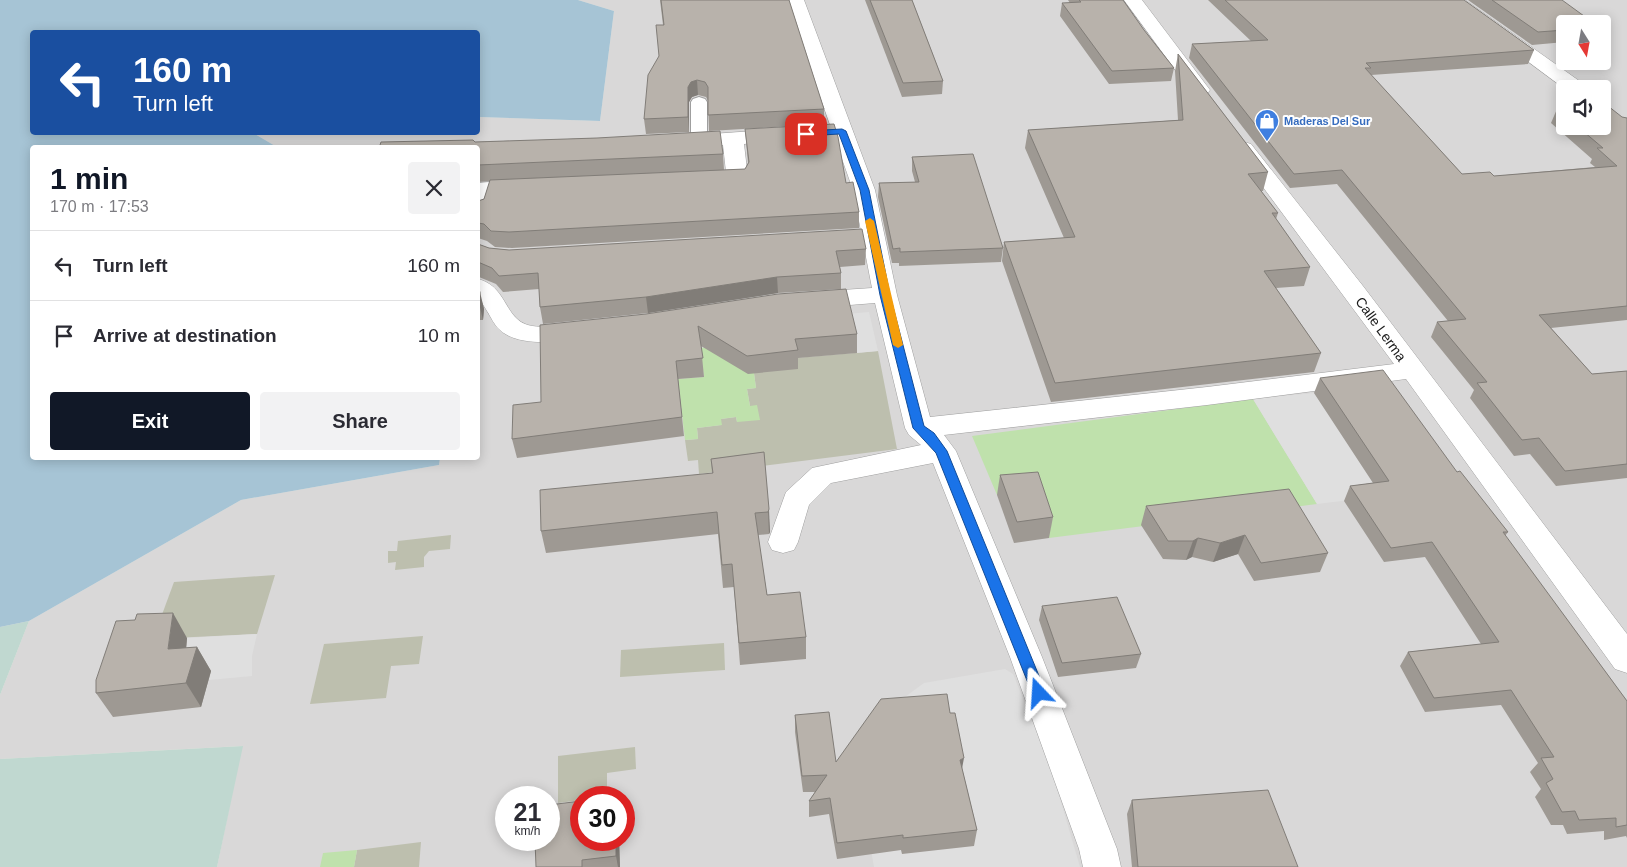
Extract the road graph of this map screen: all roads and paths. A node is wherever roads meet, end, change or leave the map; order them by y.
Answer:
1 (795, 0) edge
2 (1133, 0) edge
3 (1454, 0) edge
4 (1565, 80) edge
5 (699, 102) edge
6 (1215, 110) edge
7 (822, 133) junction
8 (1233, 134) edge
9 (733, 138) junction
10 (699, 141) junction
11 (663, 143) edge
12 (690, 179) edge
13 (547, 185) edge
14 (480, 195) edge
15 (480, 287) edge
16 (885, 295) junction
17 (787, 302) edge
18 (599, 328) edge
19 (1412, 370) junction
20 (919, 428) junction
21 (942, 451) junction
22 (783, 542) dead end
23 (1627, 659) edge
24 (1102, 867) edge

1 - 7 street
2 - 6 street
3 - 4 street
5 - 10 lane
7 - 9 street
7 - 16 street
8 - 19 street, Calle Lerma
9 - 10 street
9 - 12 street
10 - 11 street
13 - 14 street
15 - 18 street
16 - 17 street
16 - 20 street
19 - 20 street
19 - 23 street, Calle Lerma
20 - 21 street
21 - 22 street
21 - 24 street

